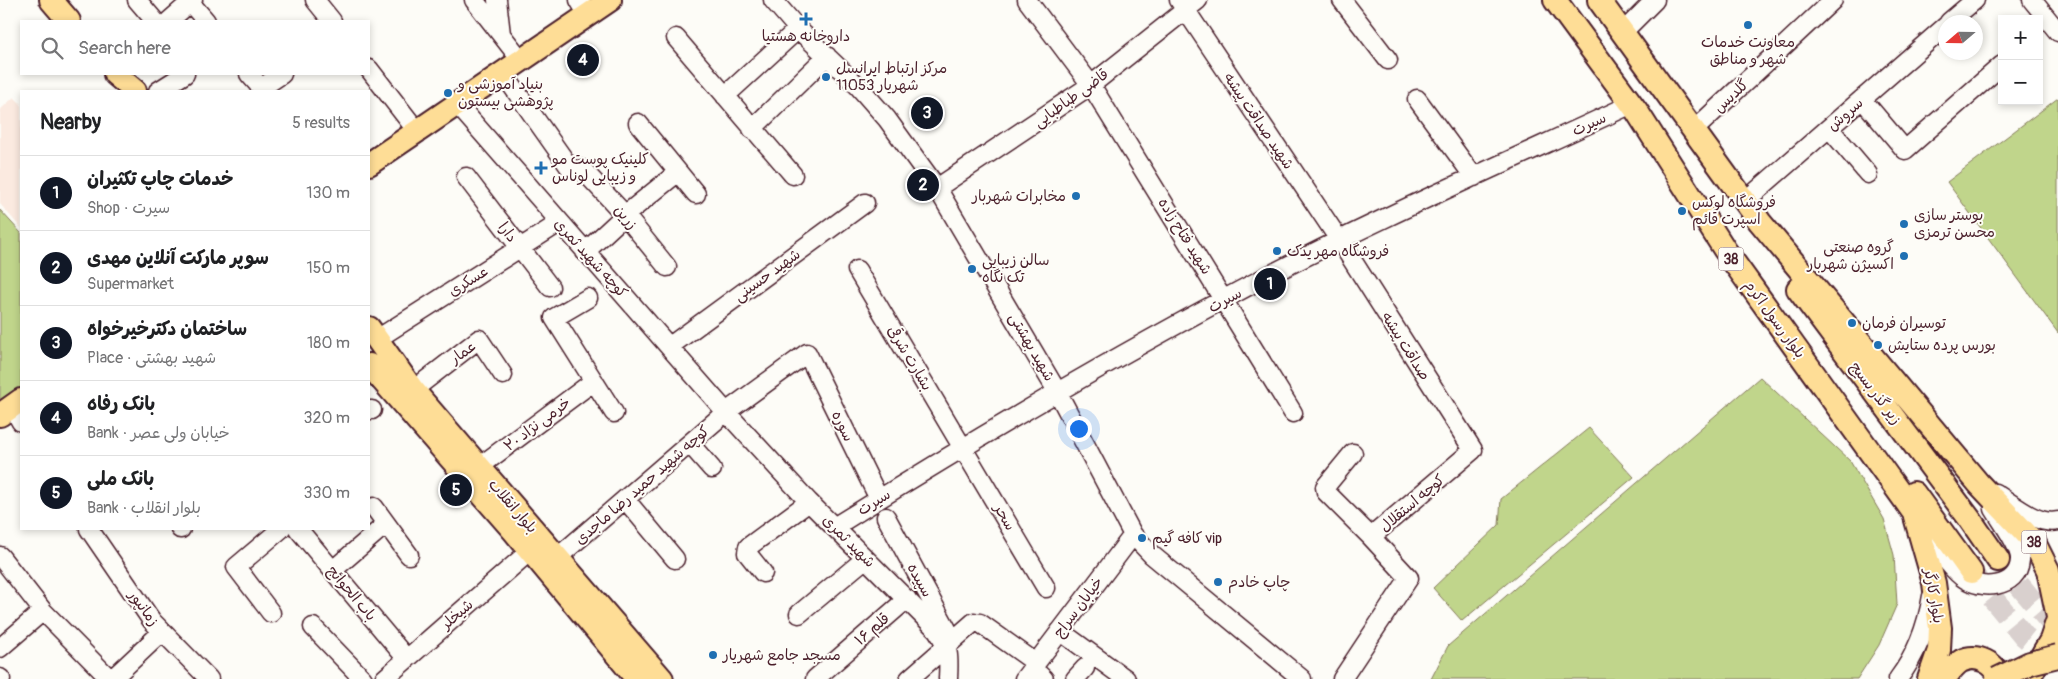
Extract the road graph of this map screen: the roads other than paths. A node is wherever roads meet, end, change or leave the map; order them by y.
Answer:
1 (51, 0) edge
2 (137, 0) edge
3 (315, 0) edge
4 (474, 0) edge
5 (497, 0) edge
6 (610, 0) edge
7 (773, 0) edge
8 (1027, 0) edge
9 (1342, 0) edge
10 (1555, 0) edge
11 (1599, 0) edge
12 (1655, 0) edge
13 (1833, 0) edge
14 (1975, 0) edge
15 (2032, 0) edge
16 (190, 1) edge
17 (1187, 3) edge
18 (584, 7) edge
19 (1958, 15) edge
20 (69, 20) edge
21 (154, 20) edge
22 (170, 20) edge
23 (205, 20) edge
24 (331, 20) edge
25 (798, 29) junction
26 (1623, 32) junction
27 (2058, 32) edge
28 (1938, 33) edge
29 (501, 35) junction
30 (676, 38) dead end
31 (827, 56) junction
32 (521, 60) junction
33 (1388, 60) dead end
34 (1998, 68) edge
35 (370, 70) edge
36 (502, 73) junction
37 (114, 75) edge
38 (115, 75) edge
39 (183, 75) edge
40 (250, 75) edge
41 (281, 75) edge
42 (1091, 85) junction
43 (122, 90) edge
44 (134, 90) edge
45 (160, 90) edge
46 (262, 90) edge
47 (725, 96) junction
48 (1417, 99) dead end
49 (1862, 99) junction
50 (457, 104) junction
51 (1632, 104) junction
52 (638, 123) dead end
53 (1829, 128) junction
54 (752, 129) junction
55 (1694, 130) junction
56 (417, 131) junction
57 (370, 163) edge
58 (678, 173) junction
59 (1868, 174) dead end
60 (793, 175) dead end
61 (1474, 176) junction
62 (466, 177) dead end
63 (937, 188) junction
64 (696, 194) dead end
65 (1745, 201) junction
66 (864, 203) dead end
67 (625, 215) junction
68 (1760, 222) junction
69 (559, 223) junction
70 (1340, 241) junction
71 (520, 248) junction
72 (1725, 250) junction
73 (585, 252) junction
74 (667, 267) dead end
75 (857, 270) dead end
76 (550, 287) dead end
77 (588, 298) dead end
78 (1224, 299) junction
79 (373, 334) edge
80 (670, 346) junction
81 (807, 353) joint
82 (370, 366) edge
83 (503, 375) dead end
84 (594, 381) junction
85 (413, 390) junction
86 (1058, 393) junction
87 (726, 412) junction
88 (614, 413) dead end
89 (1293, 413) dead end
90 (690, 444) junction
91 (964, 447) junction
92 (1473, 450) joint
93 (1353, 453) dead end
94 (479, 467) junction
95 (712, 469) dead end
96 (1979, 484) junction
97 (625, 499) junction
98 (878, 499) junction
99 (810, 502) junction
100 (374, 507) dead end
101 (1914, 513) junction
102 (886, 517) dead end
103 (2058, 521) edge
104 (386, 525) junction
105 (834, 527) junction
106 (90, 530) edge
107 (280, 530) edge
108 (299, 530) edge
109 (1132, 535) junction
110 (1371, 537) junction
111 (530, 551) junction
112 (410, 555) dead end
113 (0, 556) edge
114 (558, 557) junction
115 (675, 559) dead end
116 (866, 559) junction
117 (1998, 560) tunnel mouth
118 (333, 570) junction
119 (1971, 572) tunnel mouth
120 (763, 573) dead end
121 (1934, 583) junction
122 (1046, 588) dead end
123 (907, 599) junction
124 (43, 611) junction
125 (271, 612) dead end
126 (799, 614) dead end
127 (2058, 618) edge
128 (313, 627) dead end
129 (1060, 631) junction
130 (162, 632) junction
131 (947, 644) junction
132 (0, 648) edge
133 (2058, 656) edge
134 (406, 658) junction
135 (1034, 672) edge
136 (646, 675) edge
137 (111, 679) edge
138 (209, 679) edge
139 (363, 679) edge
140 (384, 679) edge
141 (815, 679) edge
142 (909, 679) edge
143 (948, 679) edge
144 (1126, 679) edge
145 (1302, 679) edge
146 (1342, 679) edge
147 (1898, 679) edge
148 (1929, 679) edge
149 (1944, 679) edge
150 (1998, 679) edge
151 (2028, 679) edge

1 - 20 main road
2 - 21 street
3 - 24 street
4 - 29 street
5 - 29 street
6 - 18 main road
7 - 25 street, شهید بهشتی
8 - 42 street, شهید فتاح زاده
9 - 33 street
10 - 51 main road, بلوار رسول اکرم / 38
11 - 26 main road, 38
12 - 26 street
13 - 55 street, گلدیس
14 - 19 street
15 - 27 street
16 - 22 street
16 - 23 street
17 - 42 street, قاضی طباطبایی
17 - 70 street, شهید صداقت پیشه
18 - 32 main road
25 - 31 street, شهید بهشتی
25 - 47 street
26 - 55 main road, 38
28 - 49 street, سروش
29 - 32 street
30 - 47 street
31 - 54 street
31 - 63 street, شهید بهشتی
32 - 36 main road
34 - 49 street
35 - 56 street
36 - 50 main road
36 - 67 street, زرین
37 - 43 main road
38 - 44 main road
39 - 45 street
40 - 46 street
41 - 46 street
42 - 63 street, قاضی طباطبایی
42 - 78 street, شهید فتاح زاده
47 - 54 street
48 - 61 street
49 - 53 street, سروش
50 - 56 main road
50 - 69 street, کوچه شهید ثمری
51 - 61 street, سیرت
51 - 72 main road, بلوار رسول اکرم / 38
52 - 58 street
53 - 59 street
53 - 65 street, سروش
54 - 60 street
55 - 65 main road, 38
56 - 57 main road
58 - 64 street
58 - 67 street
61 - 70 street, سیرت
62 - 71 street, دارا
63 - 86 street, شهید بهشتی
65 - 68 main road, 38
66 - 80 street, شهید حسینی
67 - 73 street
67 - 74 street, زرین
68 - 96 main road, 38
68 - 117 main road, زیر گذر بسیج
69 - 71 street, عسکری
69 - 73 street, کوچه شهید ثمری
70 - 78 street, سیرت
70 - 92 street, صداقت پیشه
71 - 76 street, دارا
71 - 79 street, عسکری
72 - 101 main road, بلوار رسول اکرم / 38
72 - 119 main road, زیر گذر بسیج
73 - 80 street, کوچه شهید ثمری
75 - 91 street, بشارت شرقی
77 - 84 street
78 - 86 street, سیرت
78 - 89 street, شهید فتاح زاده
79 - 85 main road, بلوار انقلاب
80 - 87 street, کوچه شهید ثمری
81 - 87 street, کوچه شهید حمید رضا ماجدی
81 - 98 street, سوره
82 - 111 main road, بلوار انقلاب
83 - 85 street, عمار
84 - 88 street
84 - 94 street, خرمی نژاد ۲۰
85 - 94 main road, بلوار انقلاب
86 - 91 street, سیرت
86 - 109 street, شهید بهشتی
87 - 90 street, کوچه شهید حمید رضا ماجدی
87 - 99 street, شهید ثمری
90 - 95 street
90 - 97 street, کوچه شهید حمید رضا ماجدی
91 - 98 street, سیرت
91 - 122 street, سحر
92 - 110 street, کوچه استقلال
93 - 110 street
94 - 114 main road, بلوار انقلاب
96 - 101 street
96 - 103 street
96 - 127 main road, 38
97 - 114 street, کوچه شهید حمید رضا ماجدی
97 - 115 street
98 - 105 street, سیرت
99 - 105 street, شهید ثمری
99 - 120 street
100 - 104 street
101 - 121 main road, بلوار کارگر / 38
102 - 131 street, سپیده
104 - 112 street
104 - 118 street
105 - 116 street, شهید ثمری
106 - 130 street, زمانپور
107 - 125 street
108 - 118 street, باب الحوائج
109 - 129 street, خیابان سراج
109 - 145 street, شهید بهشتی
110 - 146 street, کوچه استقلال
111 - 134 street, شیخلر
111 - 136 main road, بلوار انقلاب
113 - 124 street
114 - 136 main road, بلوار انقلاب
116 - 123 street, شهید ثمری
116 - 126 street
118 - 134 street, باب الحوائج
121 - 147 street
121 - 148 main road, بلوار کارگر / 38
123 - 131 street, شهید ثمری
123 - 141 street, قلم ۱۶
124 - 132 street
124 - 137 street
127 - 151 main road, 38
128 - 139 street
129 - 135 street, خیابان سراج
129 - 144 street
130 - 137 street
130 - 138 street, زمانپور
131 - 135 street
131 - 142 street
131 - 143 street
133 - 150 main road, bridge
134 - 140 street, شیخلر
149 - 150 main road

